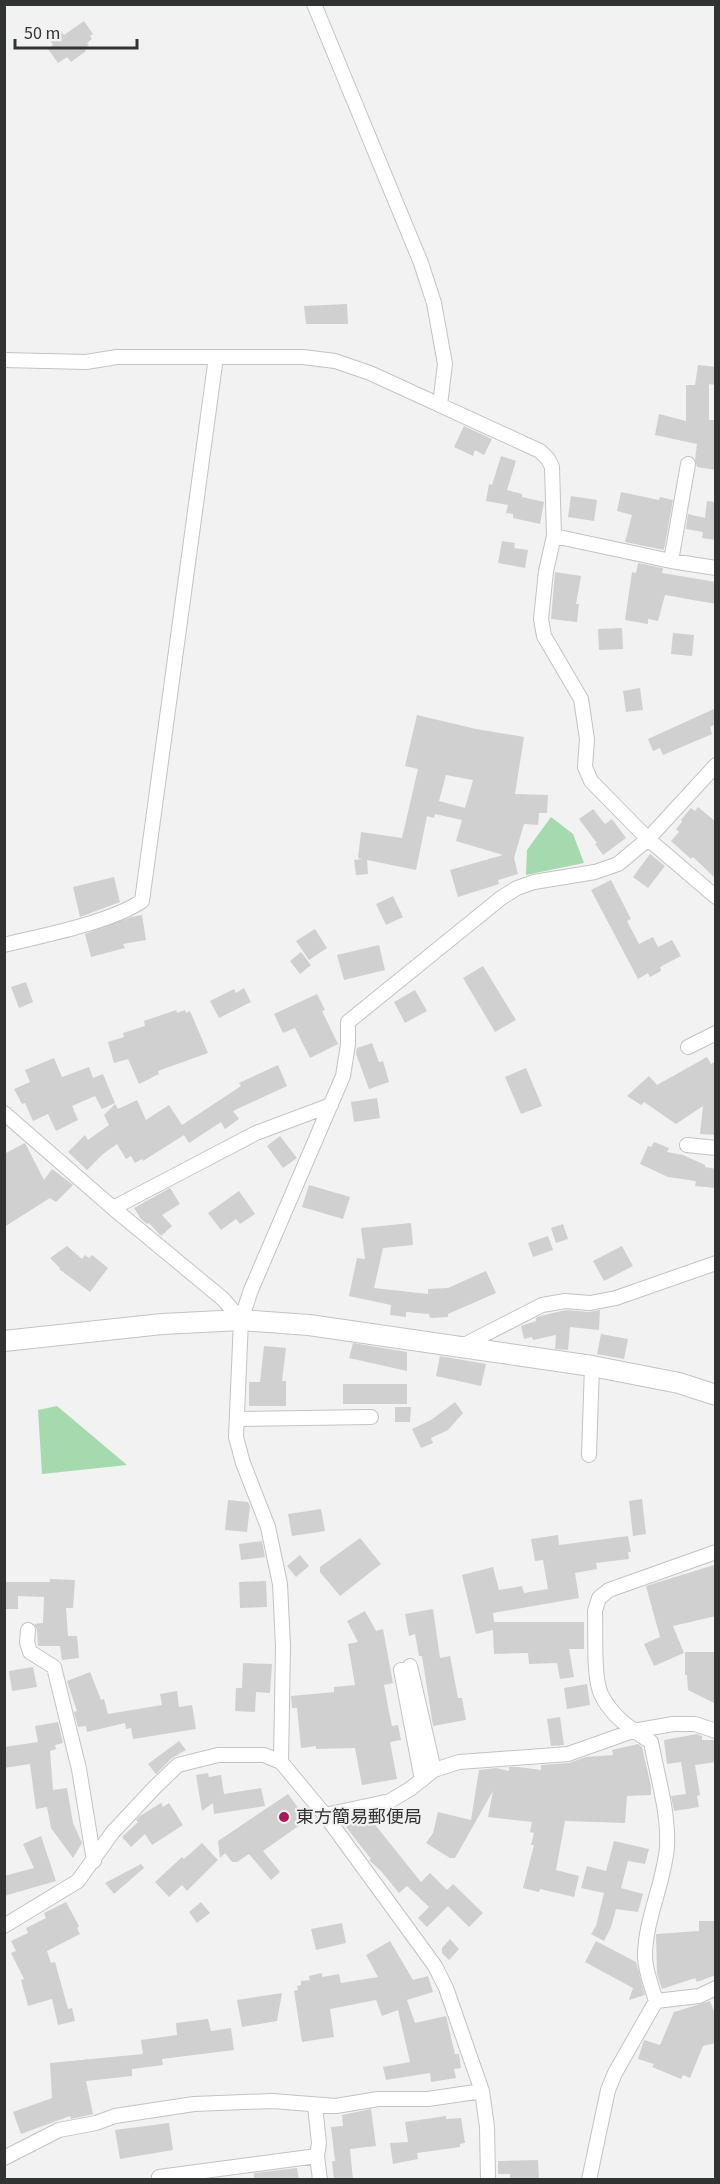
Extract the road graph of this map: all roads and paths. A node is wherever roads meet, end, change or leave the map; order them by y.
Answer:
1 (314, 4) edge
2 (216, 357) junction
3 (4, 360) edge
4 (440, 405) junction
5 (688, 464) dead end
6 (554, 536) junction
7 (671, 561) junction
8 (716, 568) edge
9 (716, 765) edge
10 (648, 839) junction
11 (714, 894) edge
12 (4, 945) edge
13 (716, 1033) edge
14 (688, 1047) dead end
15 (331, 1105) junction
16 (4, 1113) edge
17 (687, 1145) dead end
18 (716, 1148) edge
19 (113, 1208) junction
20 (716, 1263) edge
21 (241, 1320) junction
22 (4, 1341) edge
23 (460, 1347) junction
24 (592, 1366) junction
25 (716, 1395) edge
26 (371, 1417) dead end
27 (237, 1419) junction
28 (589, 1455) dead end
29 (716, 1552) edge
30 (28, 1630) dead end
31 (633, 1731) junction
32 (716, 1731) edge
33 (281, 1762) junction
34 (434, 1770) junction
35 (422, 1780) junction
36 (325, 1815) junction
37 (94, 1861) junction
38 (4, 1926) edge
39 (716, 1988) edge
40 (656, 2001) junction
41 (482, 2091) junction
42 (315, 2106) junction
43 (317, 2156) junction
44 (4, 2158) edge
45 (159, 2177) dead end
46 (320, 2180) edge
47 (488, 2180) edge
48 (589, 2180) edge

1 - 4 street
2 - 3 street
2 - 4 street
2 - 12 street
4 - 6 street
5 - 7 street
6 - 7 street
6 - 10 street
7 - 8 street
9 - 10 street
10 - 11 street
10 - 15 street
13 - 14 street
15 - 19 street
15 - 21 street
16 - 19 street
17 - 18 street
19 - 21 street
20 - 23 street
21 - 22 street
21 - 23 street
21 - 27 street
23 - 24 street
24 - 25 street
24 - 28 street
26 - 27 street
27 - 33 street
29 - 31 street
30 - 37 street
31 - 32 street
31 - 34 street
31 - 40 street
33 - 36 street
33 - 37 street
34 - 35 street
34 - 35 street
35 - 36 street
36 - 41 street
37 - 38 street
39 - 40 street
40 - 48 street
41 - 42 street
41 - 47 street
42 - 43 street
42 - 44 street
43 - 45 street
43 - 46 street

